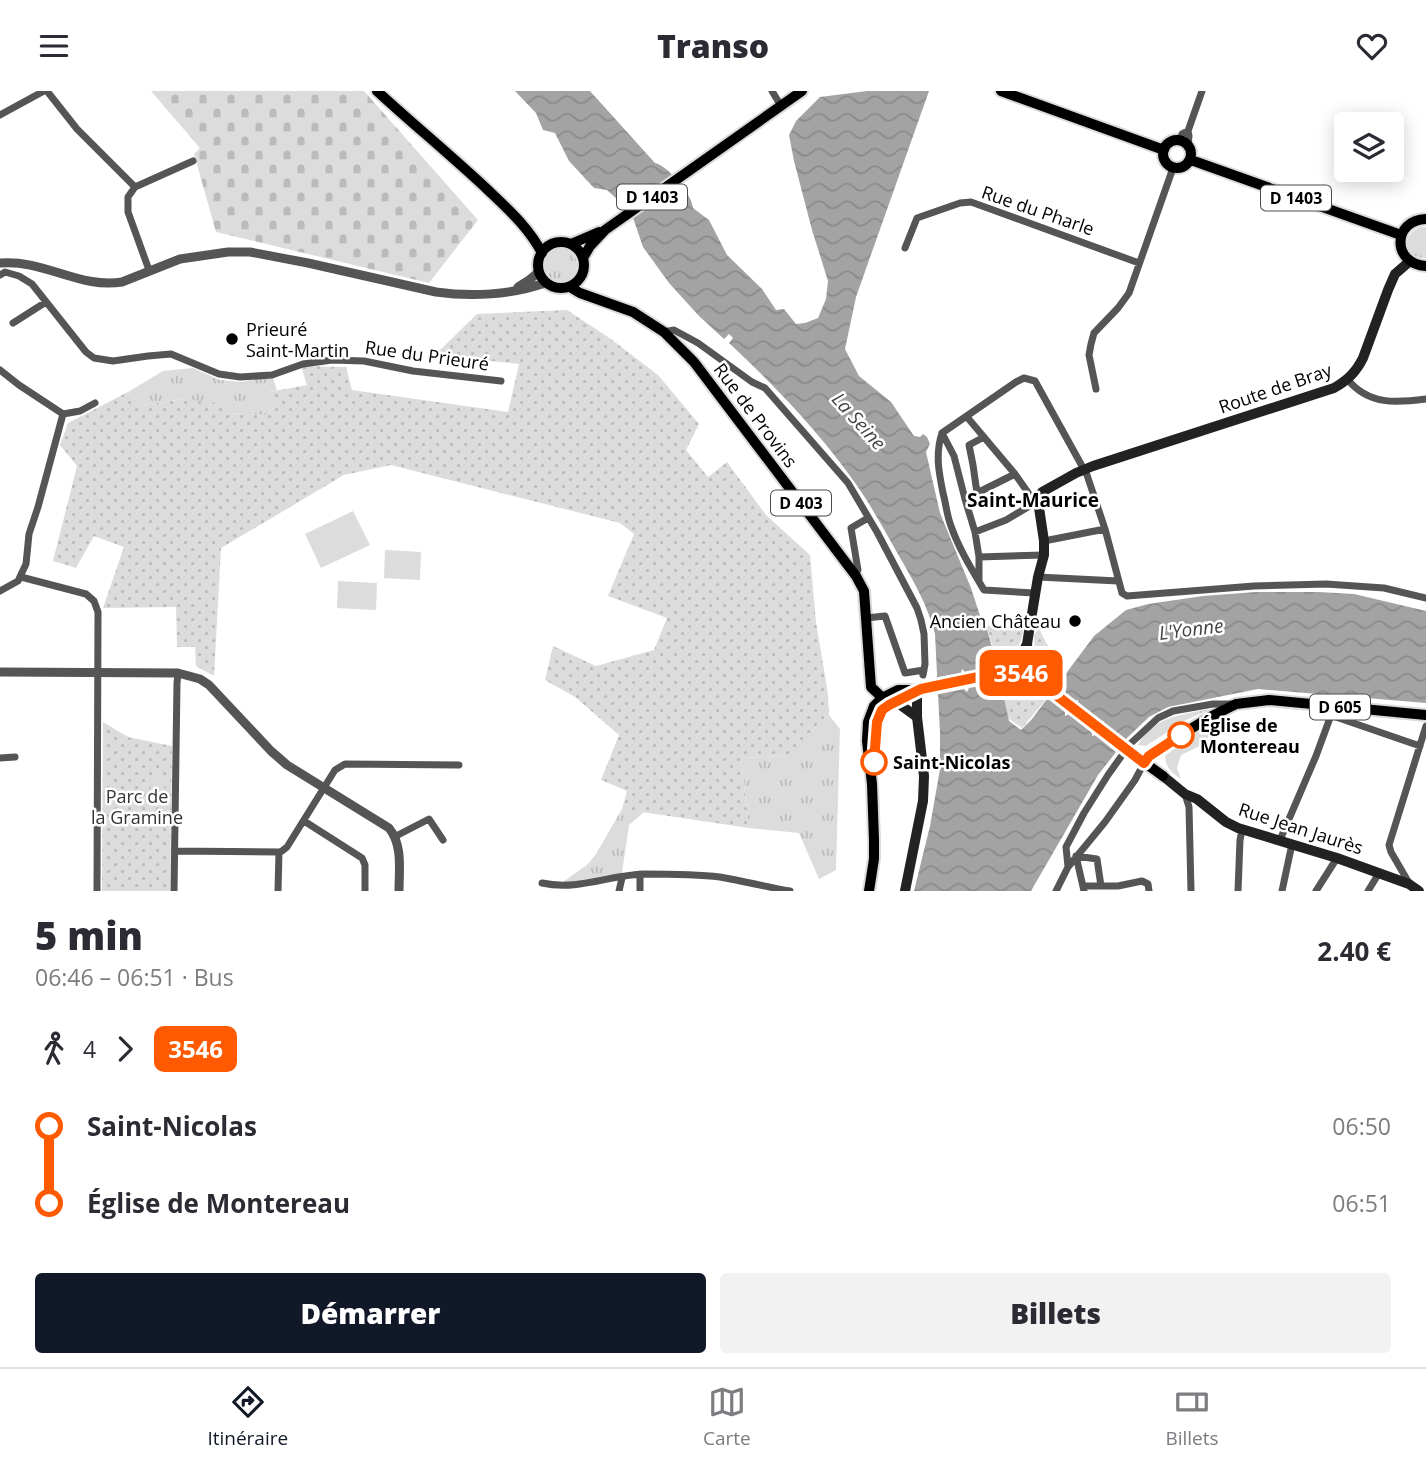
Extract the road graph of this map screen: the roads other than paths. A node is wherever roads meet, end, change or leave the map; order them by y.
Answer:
1 (46, 91) edge
2 (377, 91) edge
3 (772, 91) edge
4 (802, 91) edge
5 (1001, 91) edge
6 (1202, 91) edge
7 (781, 106) junction
8 (0, 115) edge
9 (1185, 138) junction
10 (1164, 150) junction
11 (1191, 160) junction
12 (193, 161) dead end
13 (1173, 168) junction
14 (135, 187) junction
15 (516, 216) junction
16 (1423, 218) edge
17 (605, 230) junction
18 (1401, 236) junction
19 (558, 242) junction
20 (571, 244) junction
21 (905, 248) dead end
22 (542, 253) junction
23 (583, 258) junction
24 (1410, 261) junction
25 (0, 263) edge
26 (1139, 263) junction
27 (1426, 266) edge
28 (149, 270) junction
29 (539, 272) junction
30 (0, 275) edge
31 (582, 277) junction
32 (545, 283) junction
33 (570, 287) junction
34 (510, 291) junction
35 (594, 297) junction
36 (47, 302) junction
37 (13, 323) dead end
38 (664, 332) junction
39 (0, 370) edge
40 (1348, 380) junction
41 (502, 381) dead end
42 (1096, 389) dead end
43 (1426, 399) edge
44 (95, 403) dead end
45 (63, 414) junction
46 (967, 417) junction
47 (942, 433) junction
48 (984, 437) junction
49 (970, 452) junction
50 (954, 456) junction
51 (1084, 470) junction
52 (1015, 474) junction
53 (977, 493) junction
54 (965, 499) junction
55 (1038, 500) junction
56 (868, 517) junction
57 (1105, 529) junction
58 (975, 532) junction
59 (1044, 541) junction
60 (1044, 555) junction
61 (979, 557) junction
62 (854, 573) junction
63 (20, 577) junction
64 (1038, 577) junction
65 (1118, 581) junction
66 (979, 582) junction
67 (0, 591) edge
68 (1035, 593) junction
69 (1426, 598) edge
70 (866, 618) junction
71 (1027, 644) junction
72 (1014, 671) junction
73 (0, 672) edge
74 (98, 673) junction
75 (178, 673) junction
76 (1030, 675) junction
77 (911, 691) junction
78 (888, 701) junction
79 (1236, 704) junction
80 (1332, 711) junction
81 (914, 715) junction
82 (1426, 715) edge
83 (1426, 726) edge
84 (1167, 744) junction
85 (1420, 746) junction
86 (15, 757) dead end
87 (0, 758) edge
88 (1144, 763) junction
89 (459, 765) dead end
90 (1163, 776) junction
91 (324, 788) junction
92 (1185, 794) junction
93 (1201, 801) junction
94 (1189, 807) junction
95 (304, 821) junction
96 (1242, 830) junction
97 (396, 836) junction
98 (443, 840) dead end
99 (1280, 840) junction
100 (1292, 844) junction
101 (175, 851) junction
102 (279, 852) junction
103 (1076, 856) junction
104 (1337, 858) junction
105 (1068, 867) junction
106 (1379, 873) junction
107 (640, 874) junction
108 (622, 878) junction
109 (542, 883) dead end
110 (1409, 884) junction
111 (870, 886) edge
112 (1101, 886) junction
113 (747, 887) edge
114 (1083, 889) edge
115 (97, 891) edge
116 (174, 891) edge
117 (278, 891) edge
118 (365, 891) edge
119 (399, 891) edge
120 (618, 891) edge
121 (639, 891) edge
122 (790, 891) edge
123 (905, 891) edge
124 (1056, 891) edge
125 (1149, 891) edge
126 (1191, 891) edge
127 (1238, 891) edge
128 (1282, 891) edge
129 (1316, 891) edge
130 (1368, 891) edge
131 (1419, 891) edge

1 - 8 street
1 - 14 street
2 - 15 main road
3 - 7 street
4 - 7 main road, D 1403
5 - 10 main road
6 - 9 street
7 - 17 main road, D 1403
9 - 10 main road
9 - 11 main road
10 - 13 main road
11 - 13 main road
11 - 18 main road, D 1403
12 - 14 street
13 - 26 street
14 - 28 street
15 - 19 main road
15 - 22 main road
16 - 18 main road
17 - 20 main road, D 1403
17 - 23 main road, D 1403
18 - 24 main road
19 - 20 main road
19 - 22 main road
20 - 23 main road
21 - 26 street, Rue du Pharle
22 - 29 main road
23 - 31 main road
24 - 27 main road
24 - 40 main road, Route de Bray
25 - 28 street
26 - 42 street
28 - 34 street
29 - 32 main road
29 - 34 street
30 - 36 street
31 - 33 main road
31 - 35 main road
32 - 33 main road
32 - 34 street
33 - 35 main road, Rue de Provins / D 403
35 - 38 main road, Rue de Provins / D 403
36 - 37 street
36 - 41 street, Rue du Prieuré
38 - 56 street
38 - 62 main road, Rue de Provins / D 403
39 - 45 street
40 - 43 street
40 - 51 main road, Route de Bray
44 - 45 street
45 - 63 street
46 - 47 street
46 - 48 street
46 - 51 street
47 - 50 street
47 - 66 street
48 - 49 street
48 - 52 street
49 - 50 street
49 - 53 street
50 - 54 street
51 - 55 main road, Route de Bray
51 - 57 street
52 - 53 street
52 - 55 street
53 - 54 street
54 - 58 street
55 - 58 street
55 - 59 main road
56 - 62 street
56 - 70 street
57 - 59 street
57 - 65 street
58 - 61 street
59 - 60 main road
60 - 61 street
60 - 64 main road
61 - 66 street
62 - 70 main road, Rue de Provins / D 403
63 - 67 street
63 - 74 street
64 - 65 street
64 - 68 main road
65 - 69 street
66 - 68 street
68 - 71 main road
70 - 78 main road, Rue de Provins / D 403
71 - 72 main road
71 - 76 main road
72 - 76 main road
72 - 77 main road
73 - 74 street
74 - 75 street
74 - 115 street
75 - 91 street
75 - 101 street
76 - 88 main road, Rue Jean Jaurès, bridge
77 - 78 main road
77 - 81 main road
78 - 81 main road
78 - 111 main road
79 - 80 main road, D 605
79 - 84 main road, D 605
79 - 105 street
80 - 82 main road, D 605
80 - 85 street
80 - 99 street
81 - 123 main road
83 - 85 street
84 - 88 main road, D 605
84 - 90 main road
85 - 110 street
86 - 87 street
88 - 90 main road, Rue Jean Jaurès
88 - 103 street
89 - 91 street
90 - 92 main road, Rue Jean Jaurès
91 - 95 street
91 - 97 street
92 - 93 main road, Rue Jean Jaurès
92 - 94 street
93 - 94 street
93 - 96 main road, Rue Jean Jaurès
94 - 126 street
95 - 102 street
95 - 118 street
96 - 99 main road, Rue Jean Jaurès
96 - 127 street
97 - 98 street
97 - 119 street
99 - 100 main road, Rue Jean Jaurès
100 - 104 main road, Rue Jean Jaurès
100 - 128 street
101 - 102 street
101 - 116 street
102 - 117 street
103 - 105 street
103 - 112 street
103 - 114 street
104 - 106 main road, Rue Jean Jaurès
104 - 129 street
105 - 124 street
106 - 110 main road, Rue Jean Jaurès
106 - 130 street
107 - 108 street
107 - 113 street
107 - 121 street
108 - 109 street
108 - 120 street
110 - 131 main road, Rue Jean Jaurès
112 - 114 street
112 - 125 street
113 - 122 street

